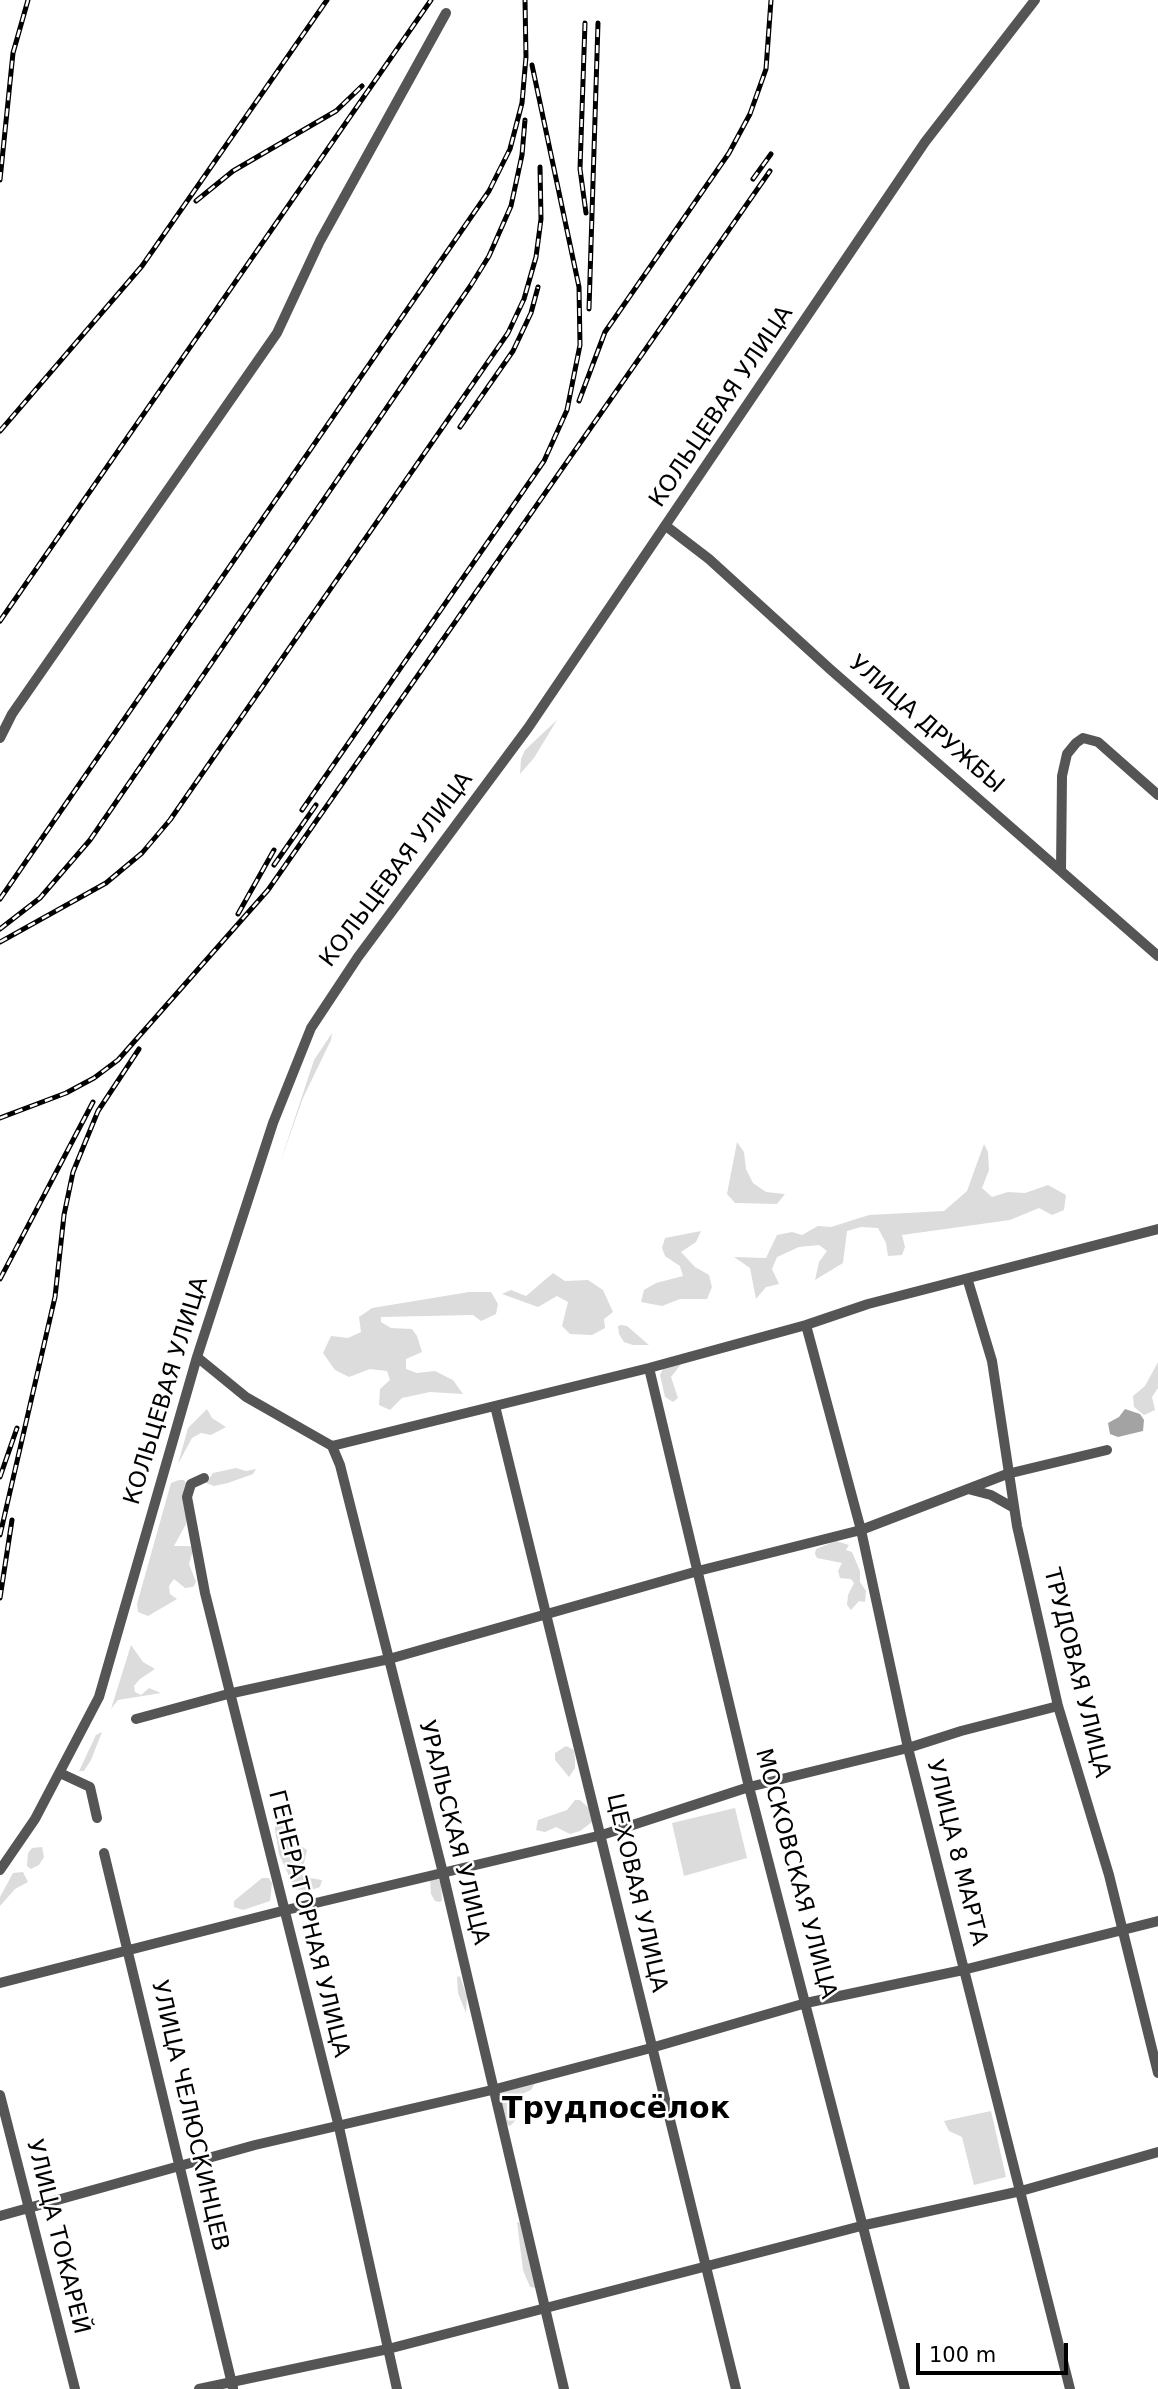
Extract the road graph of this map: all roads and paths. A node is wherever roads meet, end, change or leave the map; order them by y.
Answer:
1 (1035, 0) edge
2 (446, 13) dead end
3 (666, 526) junction
4 (0, 738) edge
5 (1158, 796) edge
6 (1062, 870) junction
7 (1158, 956) edge
8 (1158, 1230) edge
9 (968, 1281) junction
10 (806, 1325) junction
11 (197, 1357) junction
12 (649, 1368) junction
13 (495, 1406) junction
14 (332, 1446) junction
15 (1107, 1450) dead end
16 (1007, 1474) junction
17 (204, 1478) dead end
18 (967, 1489) junction
19 (1014, 1508) junction
20 (861, 1530) junction
21 (698, 1571) junction
22 (546, 1615) junction
23 (389, 1659) junction
24 (228, 1693) junction
25 (1058, 1706) junction
26 (136, 1719) dead end
27 (908, 1748) junction
28 (60, 1773) junction
29 (749, 1787) junction
30 (97, 1818) dead end
31 (602, 1835) junction
32 (104, 1853) dead end
33 (0, 1870) edge
34 (443, 1873) junction
35 (282, 1911) junction
36 (1158, 1922) edge
37 (1123, 1930) junction
38 (128, 1952) junction
39 (963, 1970) junction
40 (0, 1983) edge
41 (806, 2003) junction
42 (651, 2048) junction
43 (1158, 2073) edge
44 (492, 2090) junction
45 (0, 2095) edge
46 (339, 2127) junction
47 (1158, 2152) edge
48 (179, 2167) junction
49 (1021, 2191) junction
50 (27, 2208) junction
51 (0, 2216) edge
52 (864, 2225) junction
53 (708, 2268) junction
54 (545, 2310) junction
55 (388, 2350) junction
56 (232, 2385) edge
57 (75, 2389) edge
58 (199, 2389) edge
59 (397, 2389) edge
60 (564, 2389) edge
61 (736, 2389) edge
62 (905, 2389) edge
63 (1070, 2389) edge

1 - 3 street, КОЛЬЦЕВАЯ УЛИЦА
2 - 4 street
3 - 6 street, УЛИЦА ДРУЖБЫ
3 - 11 street, КОЛЬЦЕВАЯ УЛИЦА
5 - 6 street
6 - 7 street, УЛИЦА ДРУЖБЫ
8 - 9 street
9 - 10 street
9 - 16 street, ТРУДОВАЯ УЛИЦА
10 - 12 street
10 - 20 street, УЛИЦА 8 МАРТА
11 - 14 street
11 - 28 street, КОЛЬЦЕВАЯ УЛИЦА
12 - 13 street
12 - 21 street, МОСКОВСКАЯ УЛИЦА
13 - 14 street
13 - 22 street, ЦЕХОВАЯ УЛИЦА
14 - 23 street, УРАЛЬСКАЯ УЛИЦА
15 - 16 street
16 - 18 street
16 - 19 street, ТРУДОВАЯ УЛИЦА
17 - 24 street, ГЕНЕРАТОРНАЯ УЛИЦА
18 - 19 street
18 - 20 street
19 - 25 street, ТРУДОВАЯ УЛИЦА
20 - 21 street
20 - 27 street, УЛИЦА 8 МАРТА
21 - 22 street
21 - 29 street, МОСКОВСКАЯ УЛИЦА
22 - 23 street
22 - 31 street, ЦЕХОВАЯ УЛИЦА
23 - 24 street
23 - 34 street, УРАЛЬСКАЯ УЛИЦА
24 - 26 street
24 - 35 street, ГЕНЕРАТОРНАЯ УЛИЦА
25 - 27 street
25 - 37 street, ТРУДОВАЯ УЛИЦА
27 - 29 street
27 - 39 street, УЛИЦА 8 МАРТА
28 - 30 street
28 - 33 street, КОЛЬЦЕВАЯ УЛИЦА
29 - 31 street
29 - 41 street, МОСКОВСКАЯ УЛИЦА
31 - 34 street
31 - 42 street, ЦЕХОВАЯ УЛИЦА
32 - 38 street, УЛИЦА ЧЕЛЮСКИНЦЕВ
34 - 35 street
34 - 44 street, УРАЛЬСКАЯ УЛИЦА
35 - 38 street
35 - 46 street, ГЕНЕРАТОРНАЯ УЛИЦА
36 - 37 street
37 - 39 street
37 - 43 street, ТРУДОВАЯ УЛИЦА
38 - 40 street
38 - 48 street, УЛИЦА ЧЕЛЮСКИНЦЕВ
39 - 41 street
39 - 49 street, УЛИЦА 8 МАРТА
41 - 42 street
41 - 52 street, МОСКОВСКАЯ УЛИЦА
42 - 44 street
42 - 53 street, ЦЕХОВАЯ УЛИЦА
44 - 46 street
44 - 54 street, УРАЛЬСКАЯ УЛИЦА
45 - 50 street, УЛИЦА ТОКАРЕЙ
46 - 48 street
46 - 55 street, ГЕНЕРАТОРНАЯ УЛИЦА
47 - 49 street
48 - 50 street
48 - 56 street, УЛИЦА ЧЕЛЮСКИНЦЕВ
49 - 52 street
49 - 63 street, УЛИЦА 8 МАРТА
50 - 51 street
50 - 57 street, УЛИЦА ТОКАРЕЙ
52 - 53 street
52 - 62 street, МОСКОВСКАЯ УЛИЦА
53 - 54 street
53 - 61 street, ЦЕХОВАЯ УЛИЦА
54 - 55 street
54 - 60 street, УРАЛЬСКАЯ УЛИЦА
55 - 56 street
55 - 59 street, ГЕНЕРАТОРНАЯ УЛИЦА
56 - 58 street

